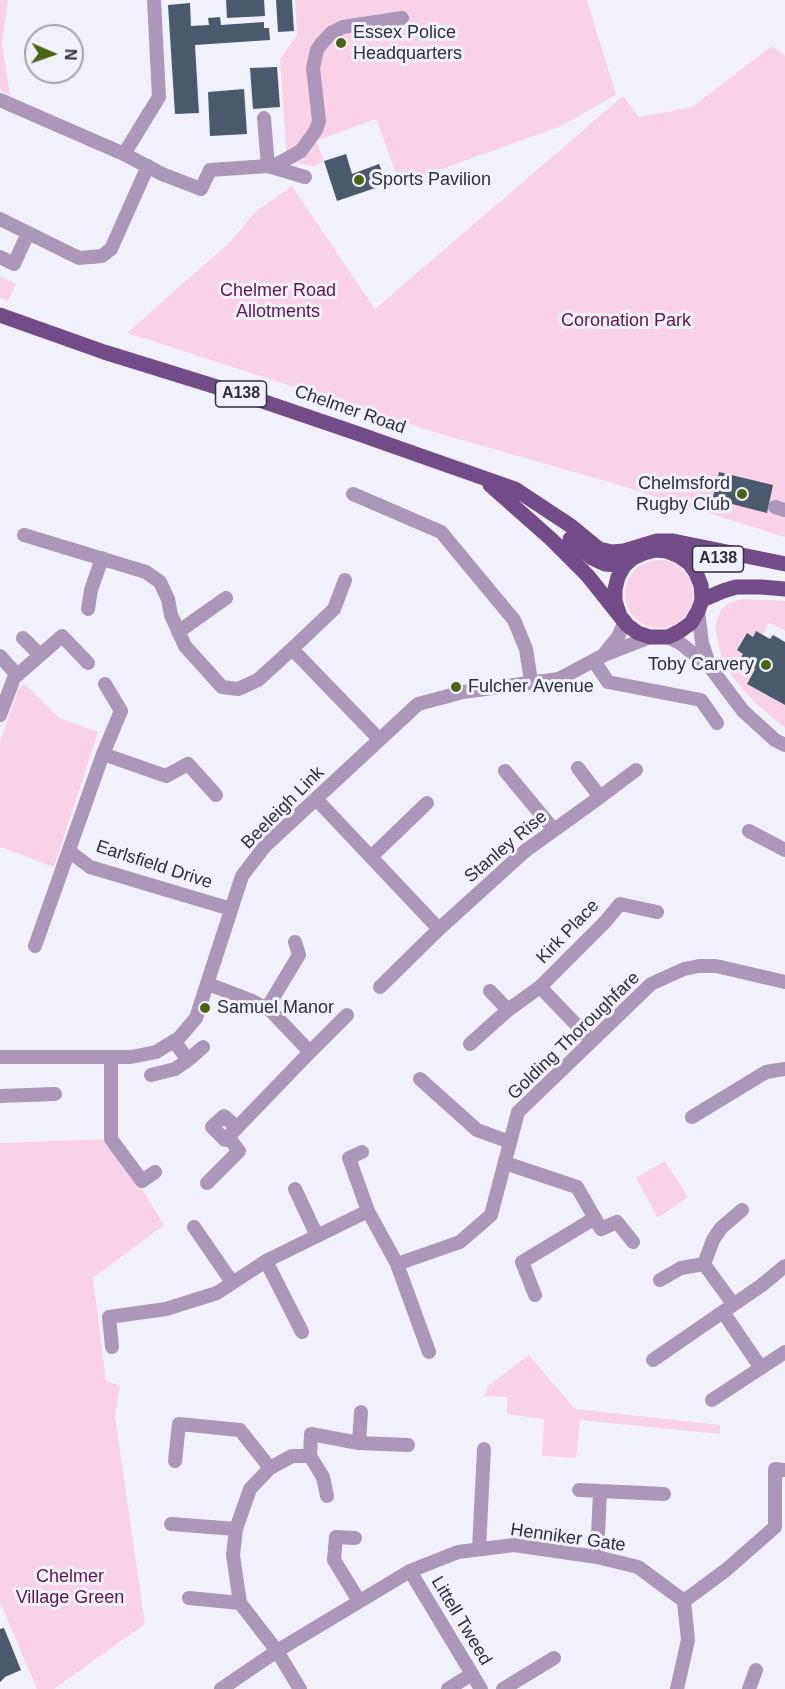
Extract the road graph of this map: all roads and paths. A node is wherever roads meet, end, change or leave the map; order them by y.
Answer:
1 (154, 0) edge
2 (402, 18) dead end
3 (0, 100) edge
4 (264, 118) dead end
5 (124, 154) junction
6 (148, 166) junction
7 (270, 167) junction
8 (305, 177) dead end
9 (0, 219) edge
10 (28, 233) junction
11 (0, 257) edge
12 (0, 315) edge
13 (481, 477) junction
14 (353, 494) dead end
15 (537, 504) junction
16 (24, 535) dead end
17 (667, 551) junction
18 (102, 558) junction
19 (633, 558) junction
20 (769, 562) junction
21 (785, 564) edge
22 (345, 580) dead end
23 (785, 589) edge
24 (226, 597) dead end
25 (700, 606) junction
26 (88, 609) dead end
27 (622, 617) junction
28 (178, 632) junction
29 (650, 637) junction
30 (668, 637) junction
31 (23, 638) dead end
32 (292, 649) junction
33 (40, 655) junction
34 (0, 656) edge
35 (599, 658) junction
36 (88, 663) dead end
37 (710, 667) junction
38 (15, 676) junction
39 (531, 681) junction
40 (105, 684) dead end
41 (0, 716) edge
42 (717, 723) dead end
43 (379, 739) junction
44 (785, 745) edge
45 (103, 754) junction
46 (578, 768) dead end
47 (636, 770) dead end
48 (506, 771) dead end
49 (216, 795) dead end
50 (600, 797) junction
51 (317, 800) junction
52 (427, 803) dead end
53 (554, 830) junction
54 (749, 831) dead end
55 (785, 850) edge
56 (69, 851) junction
57 (372, 856) junction
58 (231, 909) junction
59 (657, 912) dead end
60 (439, 929) junction
61 (295, 942) dead end
62 (35, 946) dead end
63 (785, 982) edge
64 (208, 984) junction
65 (380, 987) dead end
66 (540, 987) junction
67 (490, 991) dead end
68 (267, 1008) junction
69 (508, 1010) junction
70 (347, 1015) dead end
71 (174, 1041) junction
72 (592, 1041) junction
73 (470, 1044) dead end
74 (203, 1047) dead end
75 (310, 1052) junction
76 (0, 1057) edge
77 (111, 1057) junction
78 (188, 1060) junction
79 (785, 1069) edge
80 (151, 1075) dead end
81 (420, 1079) dead end
82 (55, 1094) dead end
83 (0, 1096) edge
84 (692, 1117) dead end
85 (510, 1142) junction
86 (362, 1152) dead end
87 (505, 1163) junction
88 (155, 1172) dead end
89 (207, 1183) dead end
90 (295, 1189) dead end
91 (742, 1210) dead end
92 (368, 1211) junction
93 (595, 1218) junction
94 (194, 1227) dead end
95 (317, 1236) junction
96 (633, 1242) dead end
97 (266, 1261) junction
98 (397, 1264) junction
99 (704, 1264) junction
100 (785, 1266) edge
101 (660, 1280) dead end
102 (232, 1282) junction
103 (535, 1295) dead end
104 (728, 1308) junction
105 (302, 1332) dead end
106 (112, 1347) dead end
107 (429, 1352) dead end
108 (785, 1352) edge
109 (653, 1360) dead end
110 (760, 1368) junction
111 (712, 1400) dead end
112 (361, 1412) dead end
113 (359, 1443) junction
114 (408, 1445) dead end
115 (484, 1449) dead end
116 (310, 1456) junction
117 (175, 1461) dead end
118 (270, 1468) junction
119 (785, 1470) edge
120 (579, 1490) dead end
121 (600, 1491) junction
122 (664, 1494) dead end
123 (327, 1496) dead end
124 (171, 1524) dead end
125 (236, 1529) junction
126 (780, 1529) edge
127 (355, 1538) dead end
128 (479, 1549) junction
129 (597, 1557) junction
130 (410, 1571) junction
131 (189, 1598) dead end
132 (359, 1601) junction
133 (684, 1601) junction
134 (240, 1603) junction
135 (277, 1651) junction
136 (554, 1658) dead end
137 (756, 1670) dead end
138 (472, 1674) junction
139 (221, 1689) edge
140 (300, 1689) edge
141 (447, 1689) edge
142 (481, 1689) edge
143 (502, 1689) edge
144 (677, 1689) edge
145 (749, 1689) edge

1 - 5 street
2 - 7 street
3 - 5 street
4 - 7 street
5 - 6 street
6 - 7 street
6 - 10 street
7 - 8 street
9 - 10 street
10 - 11 street
12 - 13 main road, Chelmer Road / A138
13 - 15 main road, Chelmer Road / A138
13 - 27 main road, Chelmer Road / A138
14 - 39 street
15 - 19 main road, Chelmer Road / A138
15 - 20 main road, Chelmer Road / A138
16 - 18 street
17 - 19 main road, Chelmer Road / A138
17 - 20 main road, Chelmer Road / A138
17 - 25 main road, A138
18 - 26 street
18 - 28 street
19 - 27 main road
20 - 21 main road, Chelmer Road / A138
22 - 32 street
23 - 25 main road, A138
24 - 28 street
25 - 30 main road, A138
25 - 37 street
27 - 29 main road, Chelmer Road / A138
27 - 35 street, Beeleigh Link
28 - 32 street
29 - 30 main road
29 - 35 street, Beeleigh Link
30 - 37 street
31 - 33 street
32 - 43 street
33 - 36 street
33 - 38 street
34 - 38 street
35 - 39 street, Beeleigh Link
35 - 42 street
37 - 44 street
38 - 41 street
39 - 43 street, Beeleigh Link
40 - 45 street, Earlsfield Drive
43 - 51 street, Beeleigh Link
45 - 49 street
45 - 56 street, Earlsfield Drive
46 - 50 street
47 - 50 street, Stanley Rise
48 - 53 street
50 - 53 street, Stanley Rise
51 - 57 street
51 - 58 street, Beeleigh Link
52 - 57 street
53 - 60 street, Stanley Rise
54 - 55 street
56 - 58 street, Earlsfield Drive
56 - 62 street, Earlsfield Drive
57 - 60 street
58 - 64 street, Beeleigh Link
59 - 66 street, Kirk Place
60 - 65 street, Stanley Rise
61 - 68 street
63 - 72 street, Golding Thoroughfare
64 - 68 street
64 - 71 street, Beeleigh Link
66 - 69 street, Kirk Place
66 - 72 street, Kirk Place
67 - 69 street
68 - 75 street
69 - 73 street, Kirk Place
70 - 75 street
71 - 77 street, Beeleigh Link
71 - 78 street
72 - 85 street, Golding Thoroughfare
74 - 78 street
75 - 89 street
76 - 77 street, Beeleigh Link
77 - 88 street
78 - 80 street
79 - 84 street
81 - 85 street
82 - 83 street
85 - 87 street, Golding Thoroughfare
86 - 92 street
87 - 93 street
87 - 98 street, Golding Thoroughfare
90 - 95 street
91 - 99 street
92 - 95 street
92 - 98 street
93 - 96 street
93 - 103 street
94 - 102 street
95 - 97 street
97 - 102 street
97 - 105 street
98 - 107 street
99 - 101 street
99 - 104 street
100 - 104 street
102 - 106 street
104 - 109 street
104 - 110 street
108 - 110 street
110 - 111 street
112 - 113 street
113 - 114 street
113 - 116 street
115 - 128 street
116 - 118 street
116 - 123 street
117 - 118 street
118 - 125 street
119 - 126 street
120 - 121 street
121 - 122 street
121 - 129 street
124 - 125 street
125 - 134 street
126 - 133 street
127 - 132 street
128 - 129 street, Henniker Gate
128 - 130 street, Henniker Gate
129 - 133 street, Henniker Gate
130 - 132 street, Henniker Gate
130 - 138 street, Littell Tweed
131 - 134 street
132 - 135 street, Henniker Gate
133 - 144 street
134 - 135 street
135 - 139 street, Henniker Gate
135 - 140 street
136 - 143 street
137 - 145 street
138 - 141 street
138 - 142 street, Littell Tweed

